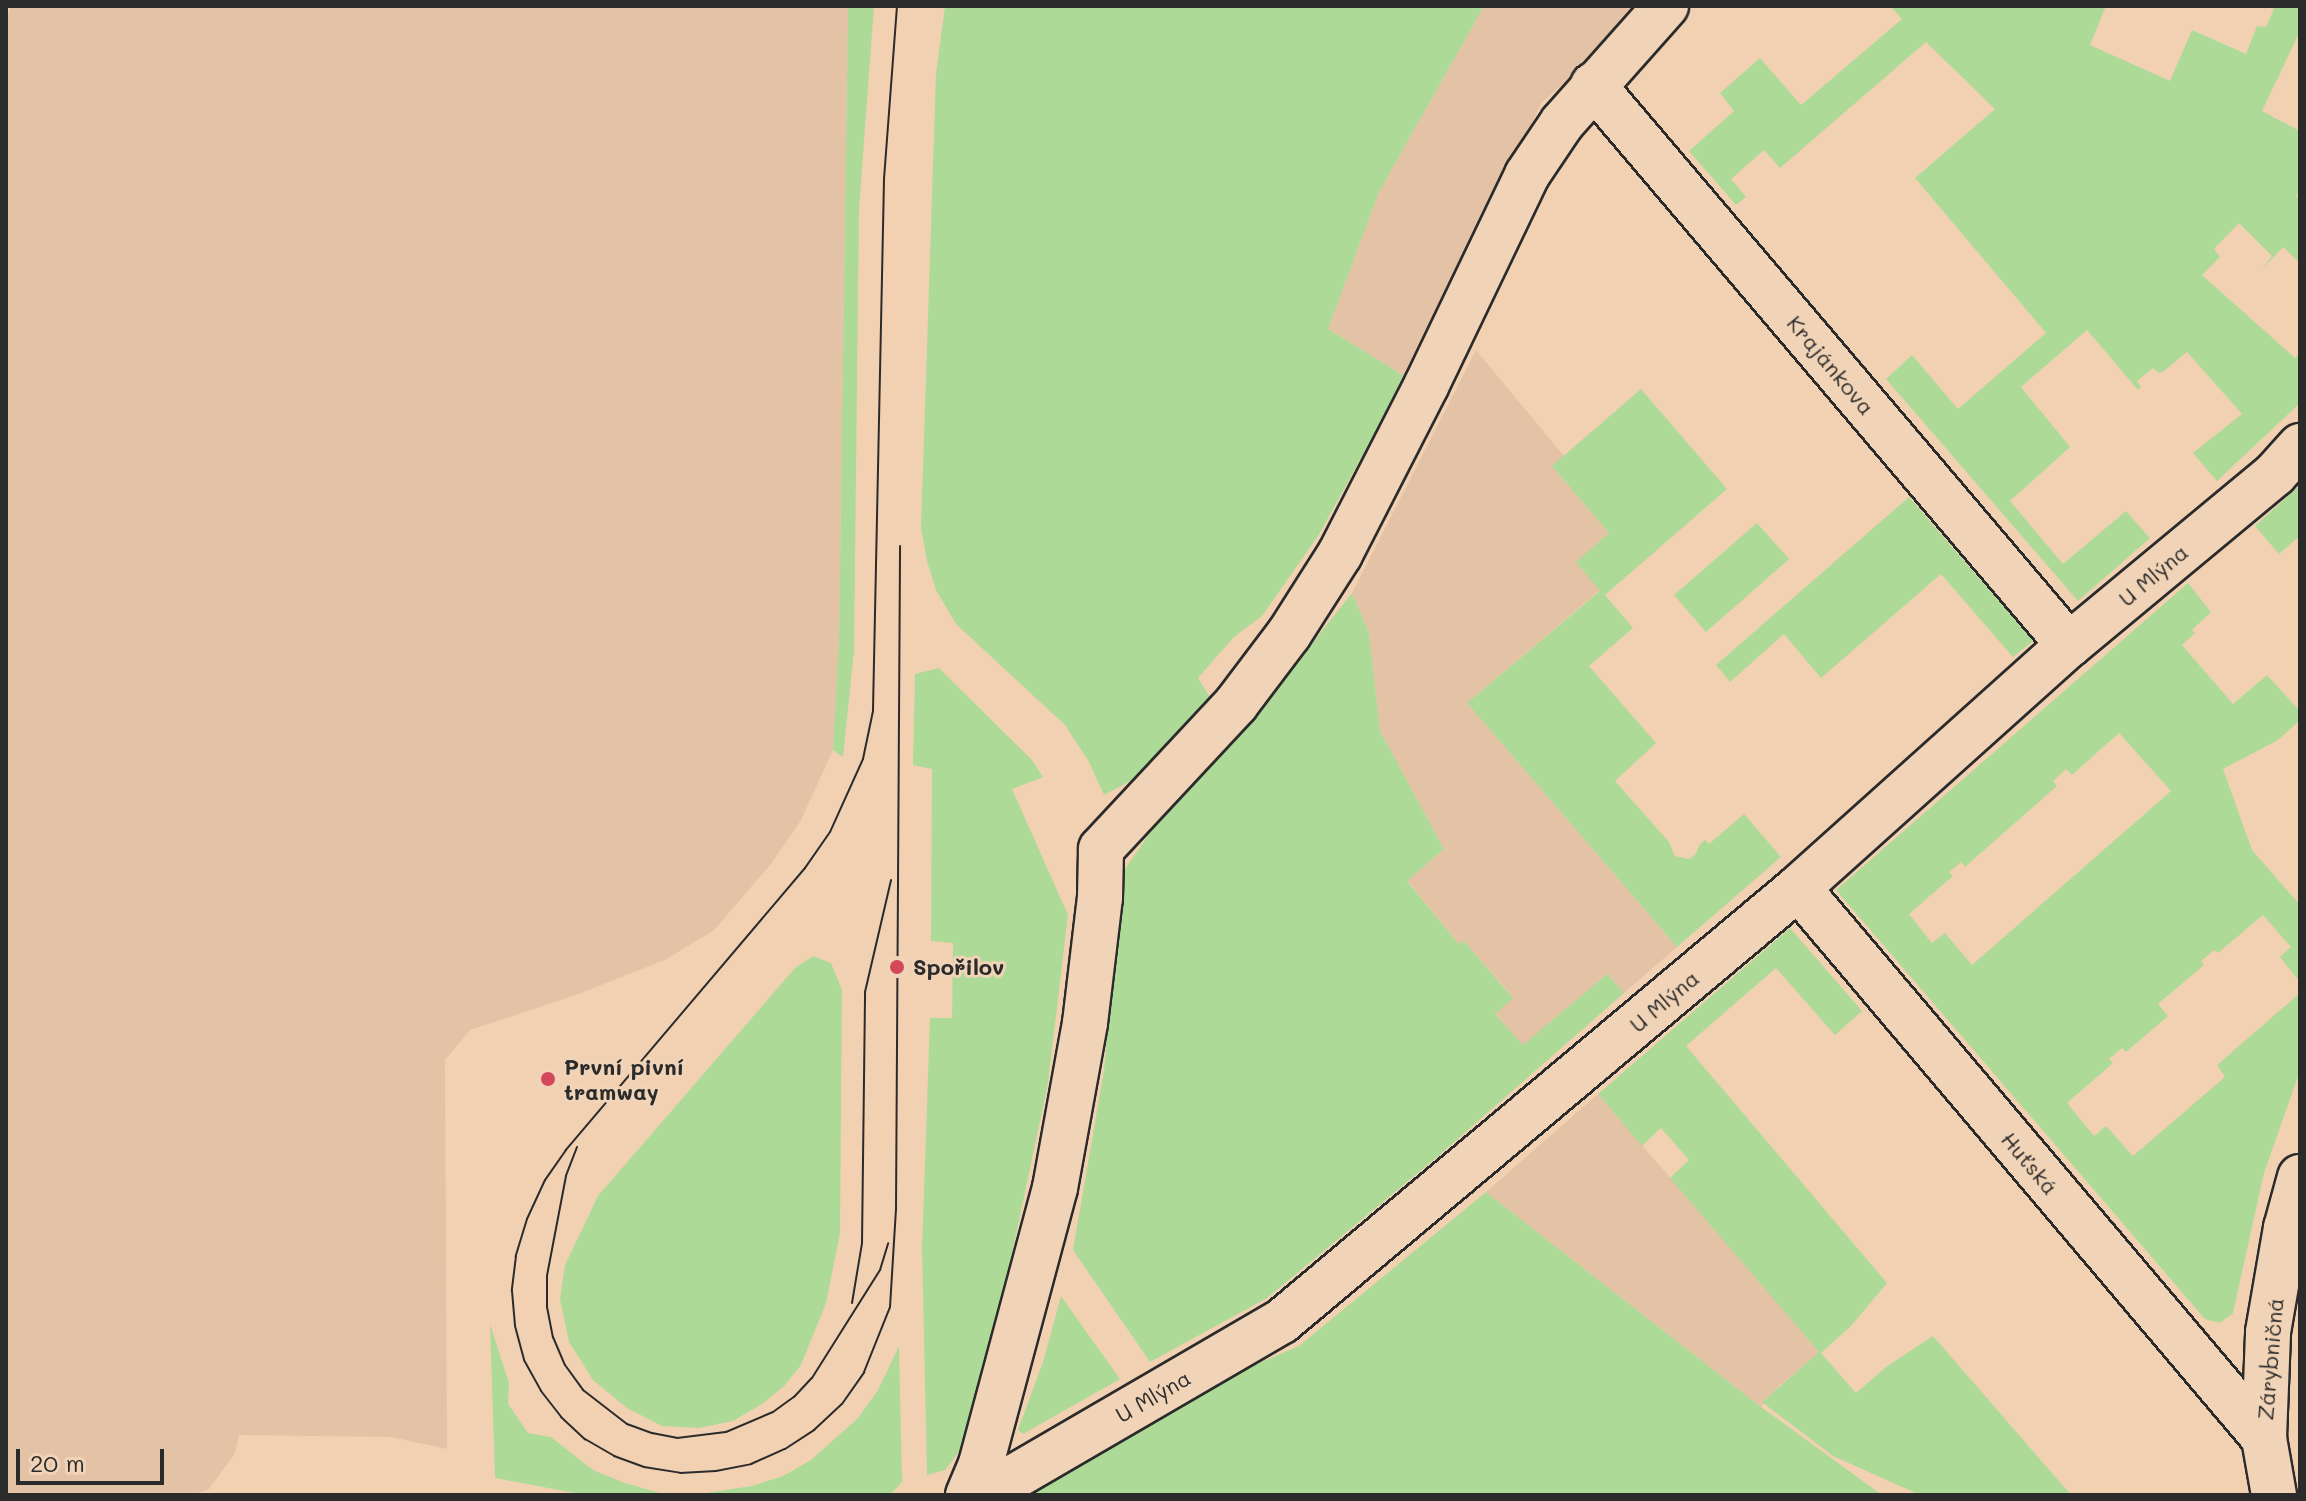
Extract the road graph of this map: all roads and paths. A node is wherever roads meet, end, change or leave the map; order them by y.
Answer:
1 (1666, 6) edge
2 (1593, 85) junction
3 (2300, 446) edge
4 (2069, 645) junction
5 (1798, 888) junction
6 (2300, 1177) edge
7 (2264, 1438) junction
8 (968, 1495) edge
9 (983, 1495) edge
10 (2274, 1495) edge

1 - 2 street
2 - 4 street, Krajánkova
2 - 8 street
3 - 4 street, U Mlýna
4 - 5 street, U Mlýna
5 - 7 street, Huťská
5 - 9 street, U Mlýna
6 - 7 street, Zárybničná
7 - 10 street, Zárybničná

